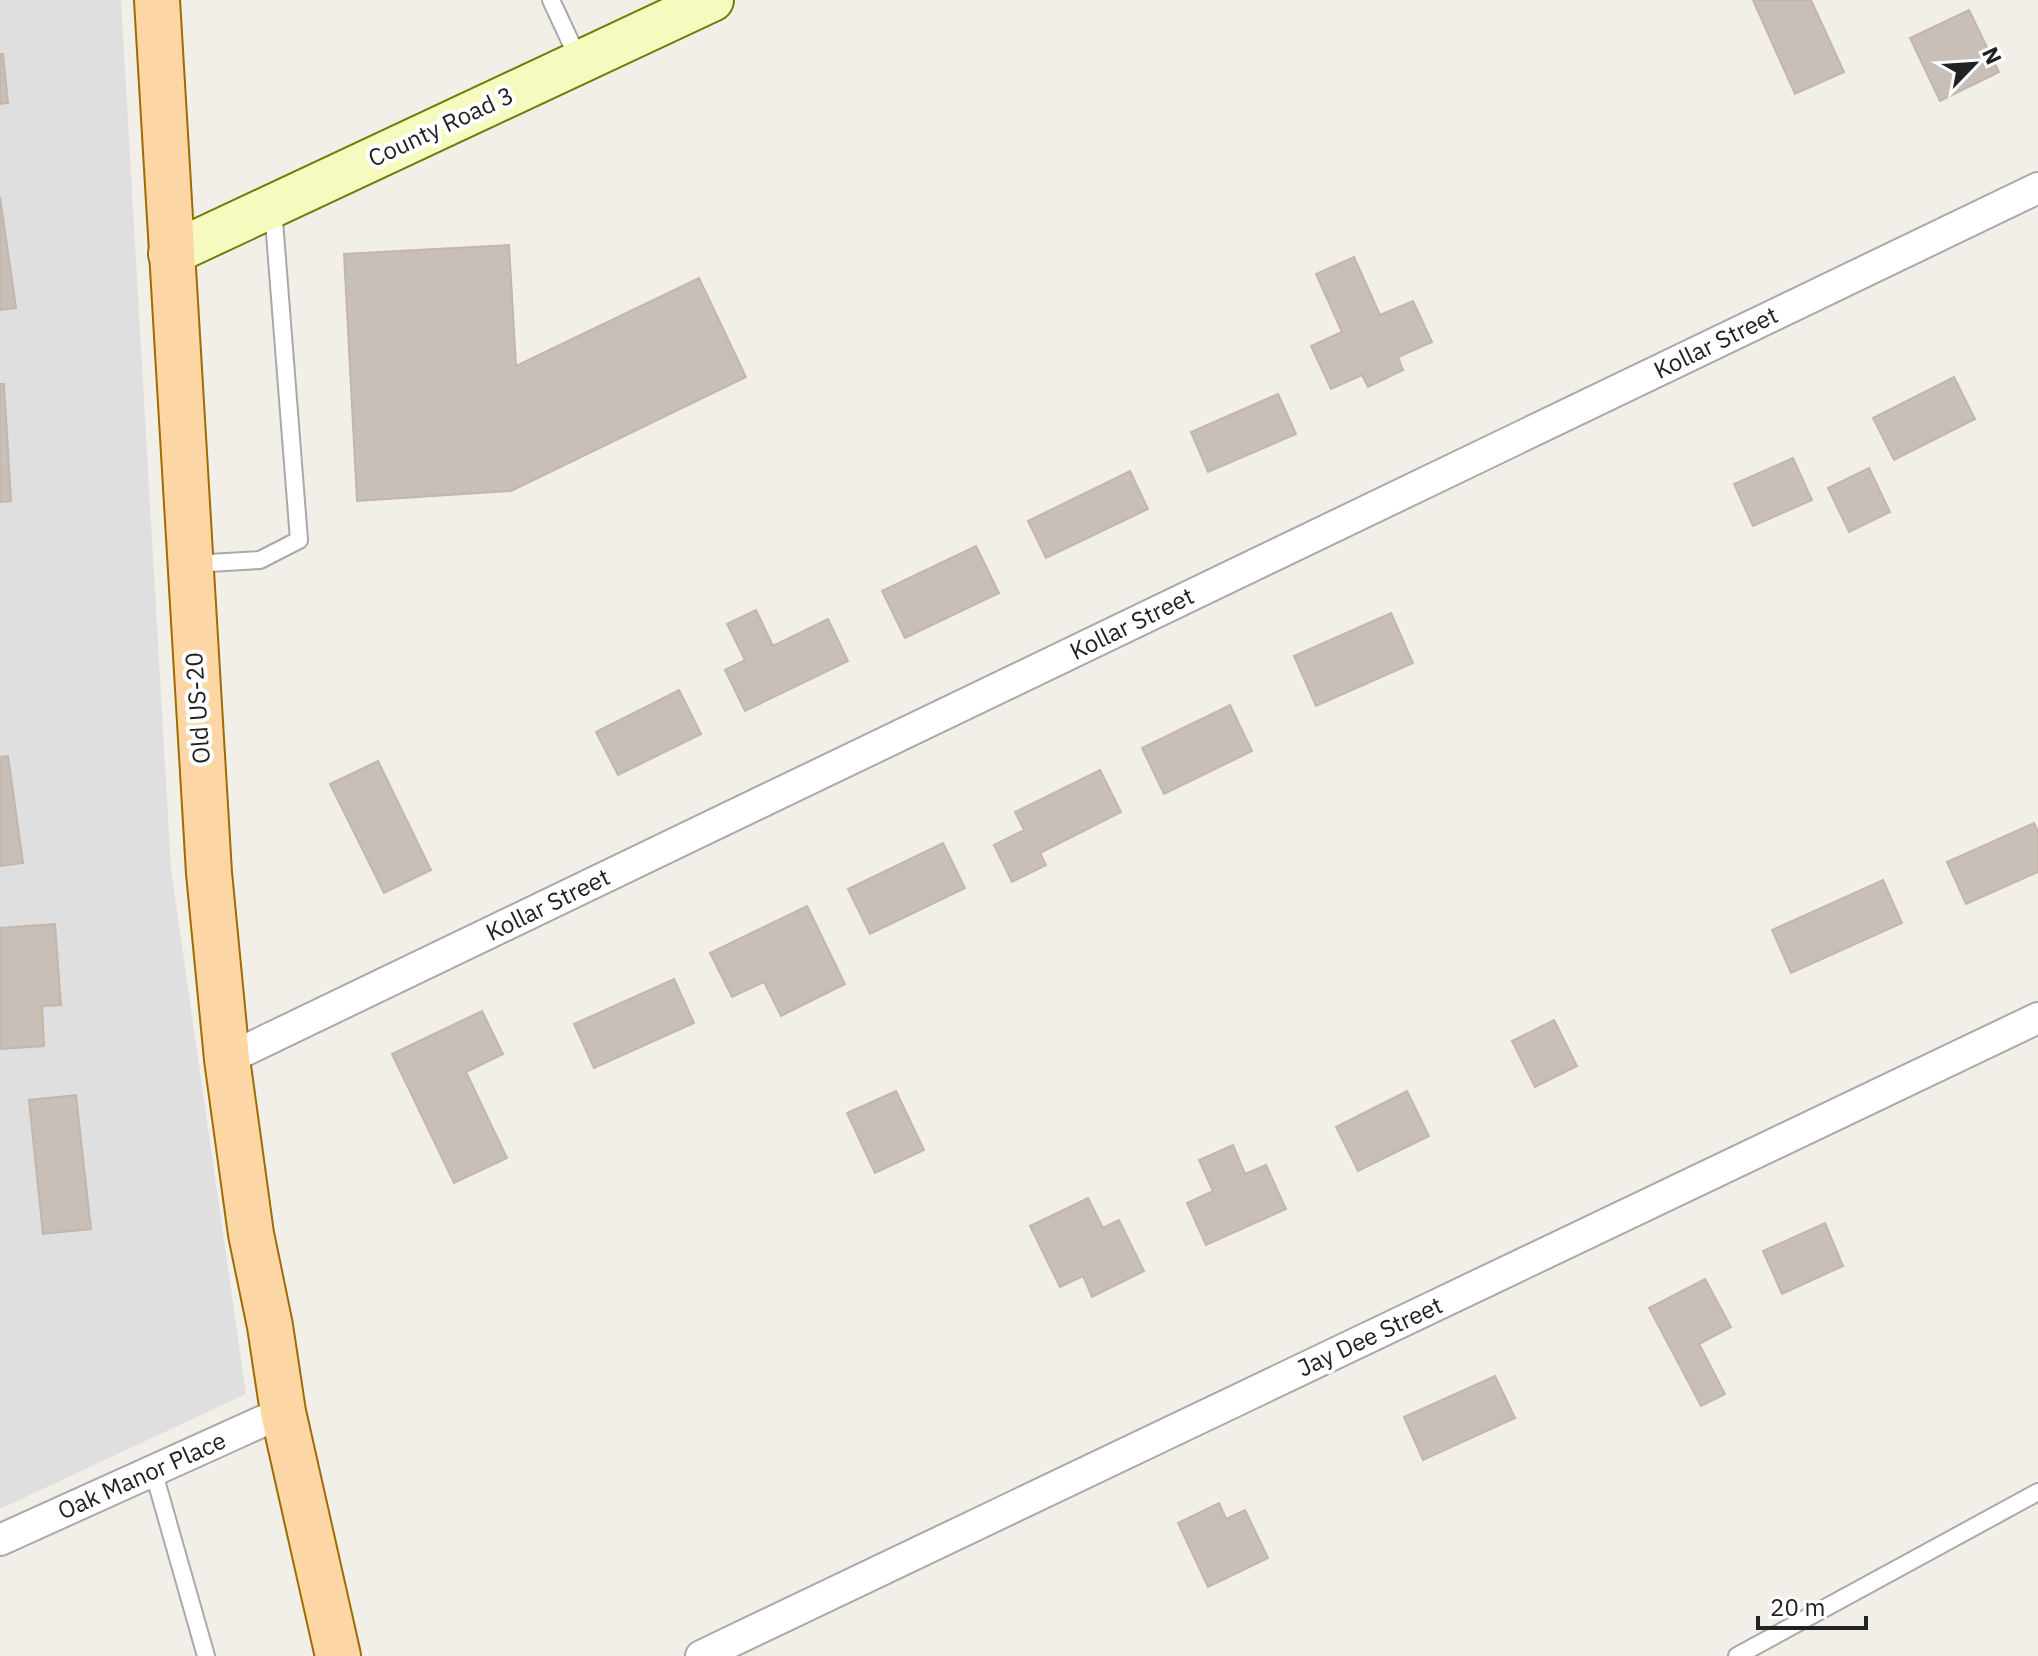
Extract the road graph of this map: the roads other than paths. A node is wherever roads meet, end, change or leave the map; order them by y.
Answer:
1 (157, 0) edge
2 (551, 0) edge
3 (712, 0) edge
4 (580, 62) junction
5 (2038, 188) edge
6 (273, 206) junction
7 (170, 254) junction
8 (189, 564) junction
9 (2038, 1018) edge
10 (227, 1059) junction
11 (283, 1412) junction
12 (153, 1470) junction
13 (2038, 1492) edge
14 (0, 1540) edge
15 (206, 1656) edge
16 (338, 1656) edge
17 (701, 1656) edge
18 (1737, 1656) edge

1 - 7 main road, Old US-20
2 - 4 lane
3 - 4 street, County Road 3
4 - 6 street, County Road 3
5 - 10 street, Kollar Street
6 - 7 street, County Road 3
6 - 8 lane
7 - 8 main road, Old US-20
8 - 10 main road, Old US-20
9 - 17 street, Jay Dee Street
10 - 11 main road, Old US-20
11 - 12 street, Oak Manor Place
11 - 16 main road, Old US-20
12 - 14 street, Oak Manor Place
12 - 15 lane
13 - 18 lane

